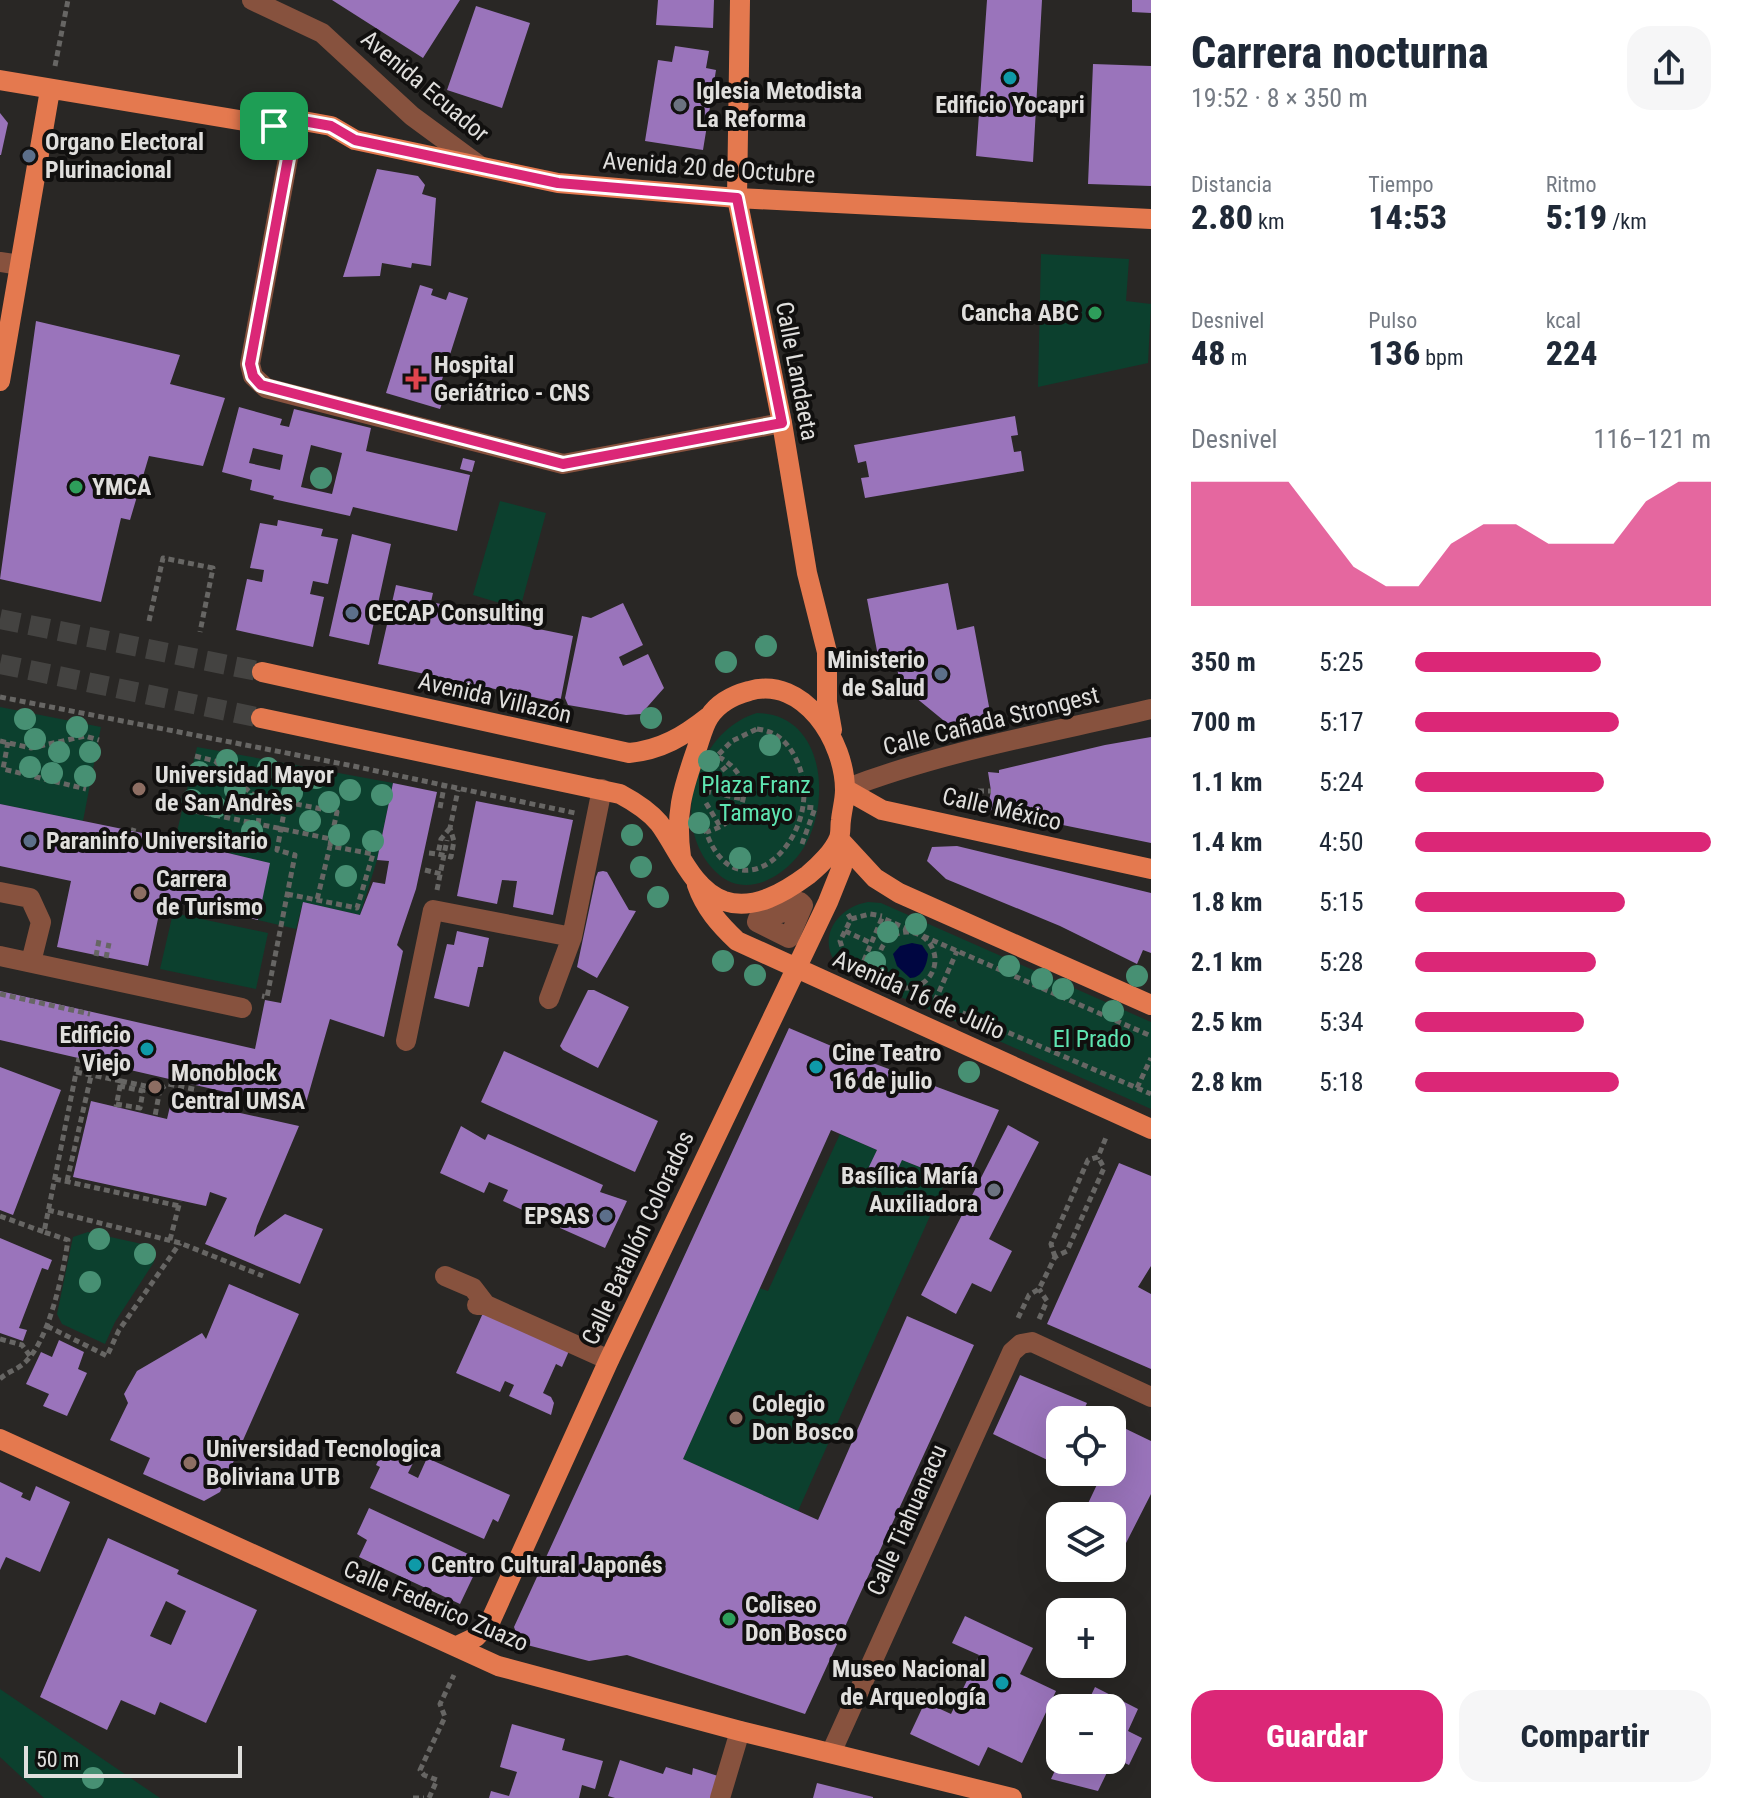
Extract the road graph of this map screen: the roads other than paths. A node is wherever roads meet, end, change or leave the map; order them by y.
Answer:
1 (252, 0) edge
2 (740, 0) edge
3 (0, 80) edge
4 (50, 90) junction
5 (280, 132) junction
6 (480, 166) junction
7 (737, 198) junction
8 (1151, 219) edge
9 (10, 264) edge
10 (0, 381) edge
11 (782, 423) junction
12 (262, 672) tunnel mouth
13 (1151, 709) edge
14 (708, 717) junction
15 (261, 718) tunnel mouth
16 (835, 750) junction
17 (602, 789) junction
18 (845, 789) junction
19 (839, 839) junction
20 (681, 857) junction
21 (1151, 869) edge
22 (694, 877) junction
23 (0, 892) edge
24 (572, 937) junction
25 (0, 956) edge
26 (31, 962) junction
27 (795, 968) junction
28 (549, 999) dead end
29 (1151, 1005) edge
30 (242, 1008) dead end
31 (406, 1041) dead end
32 (1151, 1129) edge
33 (445, 1276) dead end
34 (609, 1360) junction
35 (1151, 1397) edge
36 (0, 1439) edge
37 (457, 1646) junction
38 (740, 1731) junction
39 (831, 1753) junction
40 (720, 1798) edge
41 (1012, 1798) edge

1 - 6 street, Avenida Ecuador
2 - 7 main road, Calle Landaeta
3 - 4 main road, Avenida 20 de Octubre
4 - 5 main road, Avenida 20 de Octubre
4 - 9 main road
5 - 6 main road, Avenida 20 de Octubre
5 - 11 street
6 - 7 main road, Avenida 20 de Octubre
7 - 8 main road, Avenida 20 de Octubre
7 - 11 main road, Calle Landaeta
9 - 10 main road
11 - 16 main road, Calle Landaeta
12 - 14 main road, Avenida Villazón
13 - 18 street, Calle Cañada Strongest
14 - 16 main road
14 - 20 main road
15 - 17 main road
16 - 18 main road
17 - 20 main road
17 - 24 street
18 - 19 main road
18 - 21 main road, Calle México
19 - 22 main road
19 - 27 main road, Calle Batallón Colorados
19 - 29 main road
20 - 22 main road
22 - 27 main road, Avenida 16 de Julio
23 - 26 street
24 - 28 street
24 - 31 street
25 - 26 street
26 - 30 street
27 - 32 main road, Avenida 16 de Julio
27 - 34 main road, Calle Batallón Colorados
33 - 34 street
34 - 37 main road, Calle Batallón Colorados
35 - 39 street, Calle Tiahuanacu
36 - 37 main road, Calle Federico Zuazo
37 - 38 main road, Calle Federico Zuazo
38 - 39 main road, Calle Federico Zuazo
38 - 40 street
39 - 41 main road, Calle Federico Zuazo

